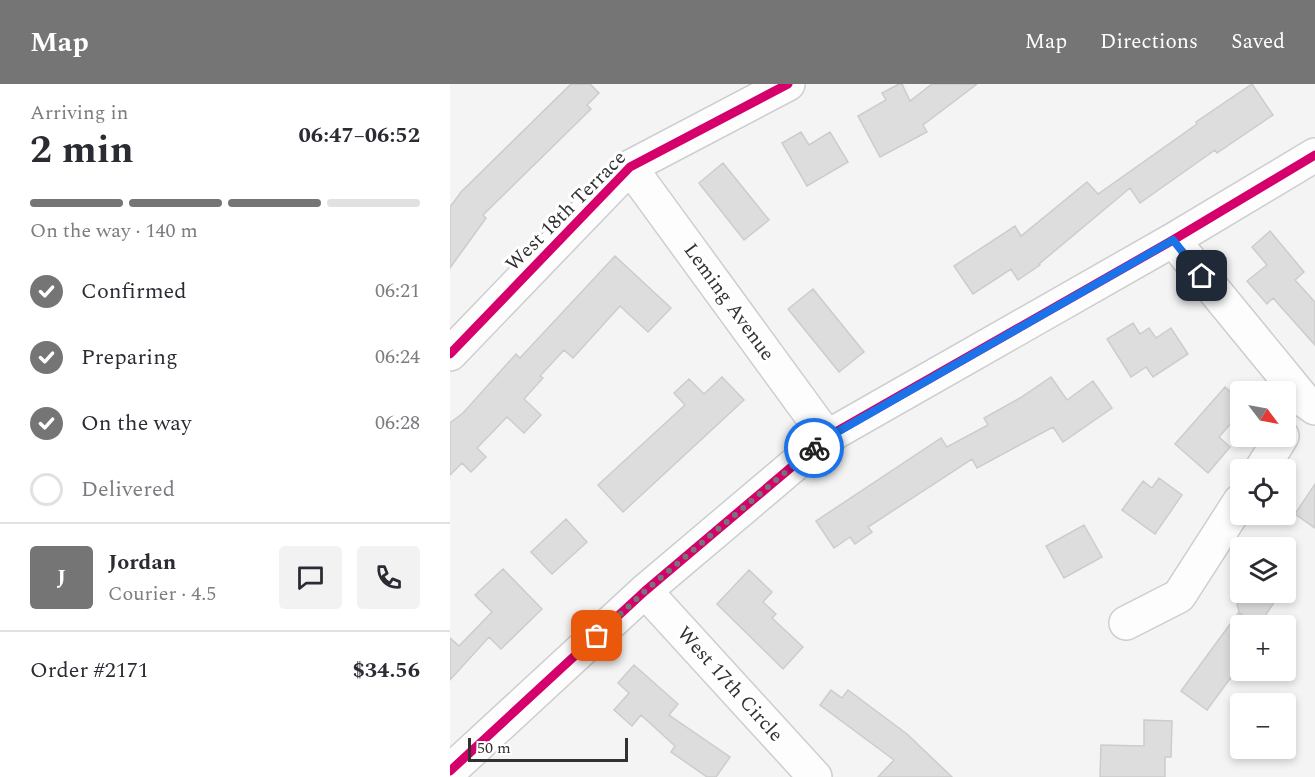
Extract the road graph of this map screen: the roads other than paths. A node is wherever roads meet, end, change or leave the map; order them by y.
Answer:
1 (788, 84) edge
2 (1315, 155) edge
3 (630, 167) junction
4 (1173, 240) junction
5 (450, 354) edge
6 (1310, 404) edge
7 (1296, 420) edge
8 (827, 438) junction
9 (1230, 517) edge
10 (645, 591) junction
11 (1126, 623) dead end
12 (450, 771) edge
13 (815, 777) edge

1 - 3 street, West 18th Terrace
2 - 4 street
3 - 5 street, West 18th Terrace
3 - 8 street, Leming Avenue
4 - 6 street
4 - 8 street
6 - 7 street
8 - 10 street
9 - 11 street
10 - 12 street
10 - 13 street, West 17th Circle

